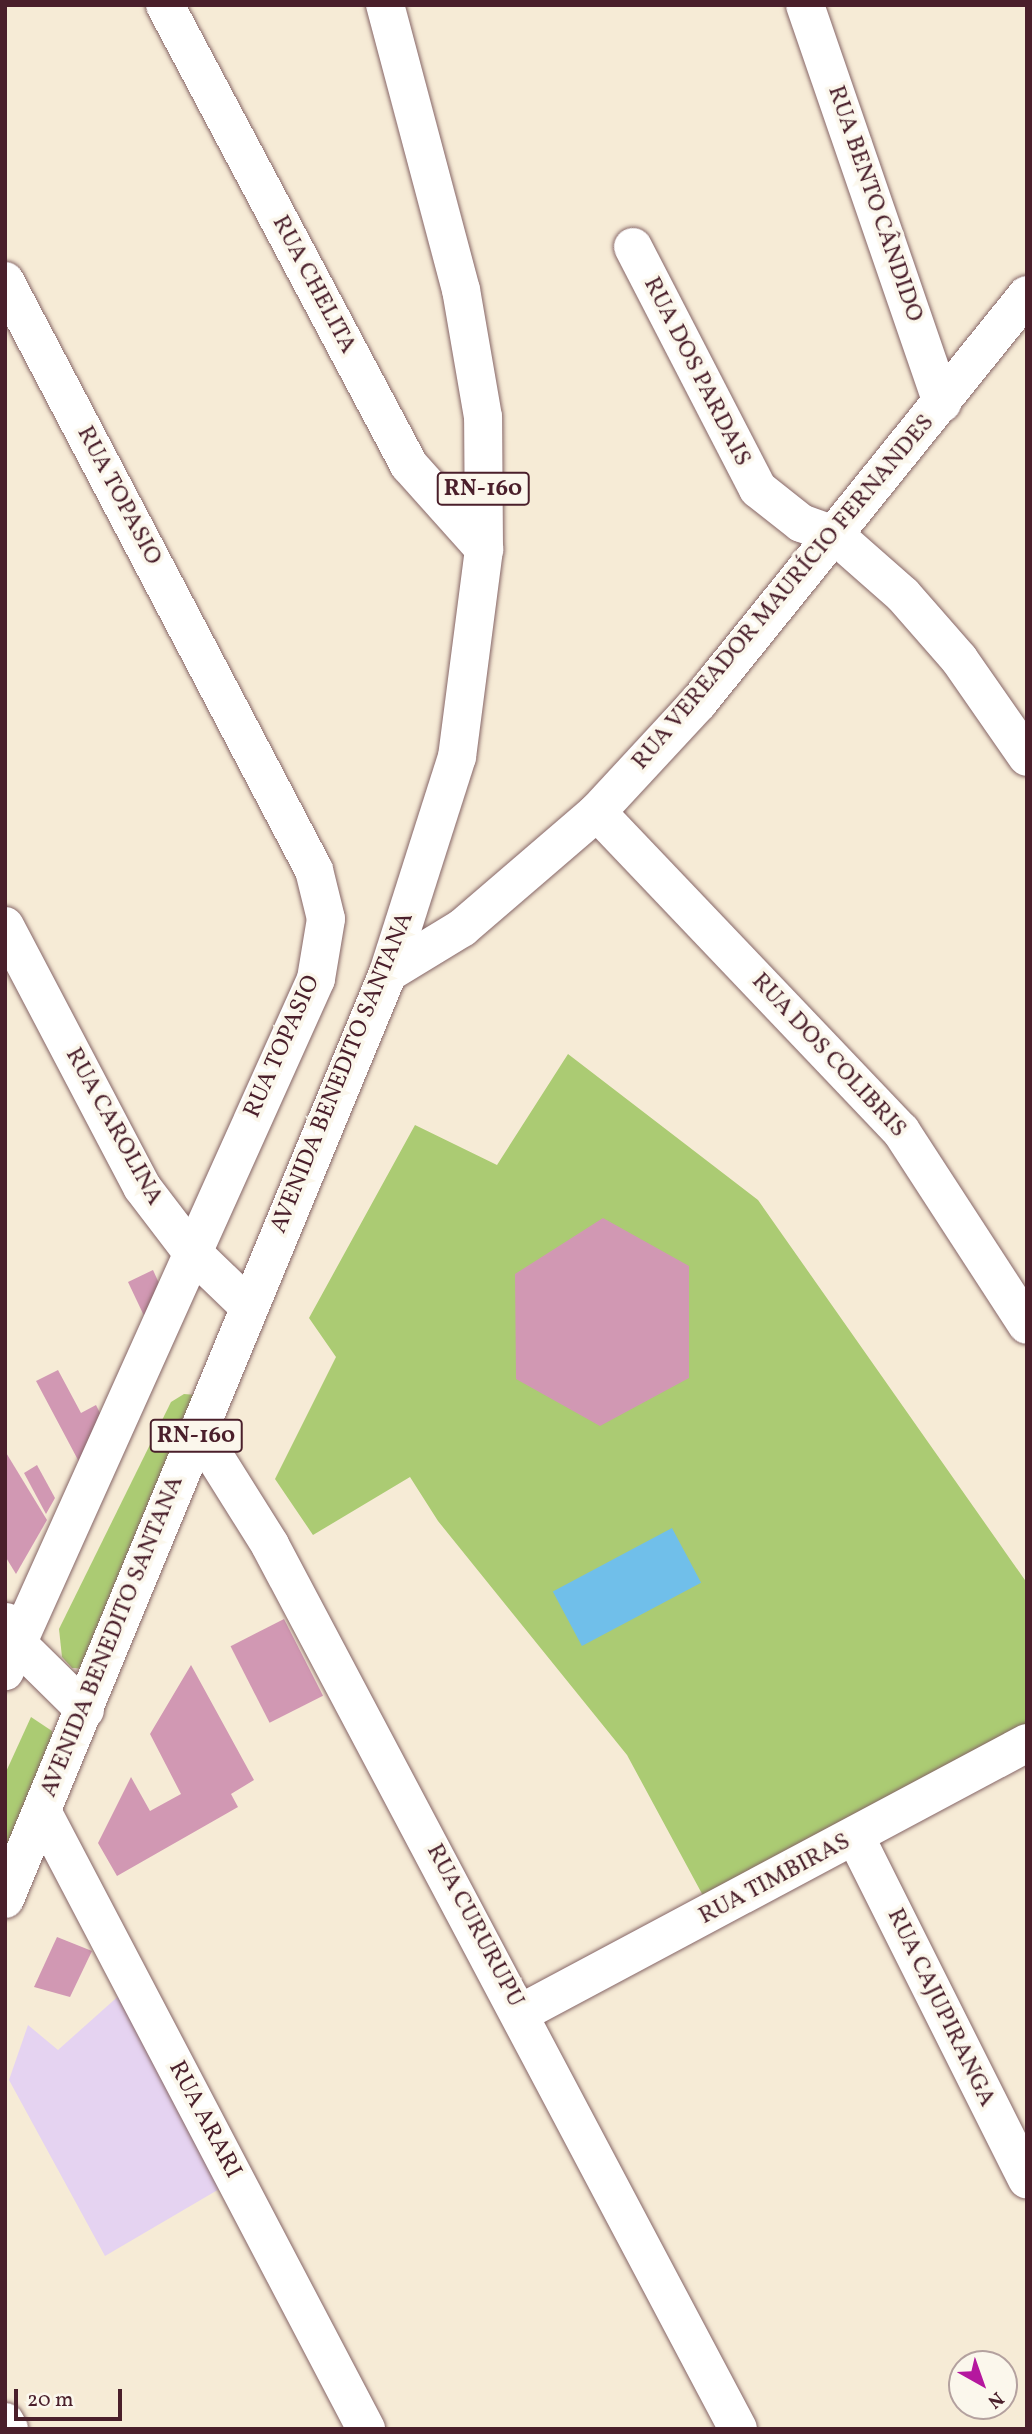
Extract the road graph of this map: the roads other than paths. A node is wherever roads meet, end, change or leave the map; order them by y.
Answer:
1 (165, 5) edge
2 (385, 5) edge
3 (805, 5) edge
4 (633, 247) dead end
5 (5, 282) edge
6 (1027, 295) edge
7 (942, 403) junction
8 (836, 536) junction
9 (484, 550) junction
10 (1027, 757) edge
11 (597, 811) junction
12 (5, 926) edge
13 (388, 973) junction
14 (190, 1250) junction
15 (249, 1307) junction
16 (1027, 1325) edge
17 (198, 1430) junction
18 (9, 1645) edge
19 (85, 1710) junction
20 (1027, 1743) edge
21 (42, 1811) junction
22 (855, 1836) junction
23 (5, 1899) edge
24 (521, 2013) junction
25 (1014, 2122) edge
26 (1027, 2179) edge
27 (5, 2422) edge
28 (9, 2429) edge
29 (366, 2429) edge
30 (738, 2429) edge

1 - 9 street, RUA CHELITA
2 - 9 street, AVENIDA BENEDITO SANTANA / RN-160
3 - 7 street, RUA BENTO CÂNDIDO
4 - 8 street, RUA DOS PARDAIS
5 - 14 street, RUA TOPASIO
6 - 7 street, RUA VEREADOR MAURÍCIO FERNANDES
7 - 8 street, RUA VEREADOR MAURÍCIO FERNANDES
8 - 10 street, RUA DOS PARDAIS
8 - 11 street, RUA VEREADOR MAURÍCIO FERNANDES
9 - 13 street, AVENIDA BENEDITO SANTANA / RN-160
11 - 13 street, RUA VEREADOR MAURÍCIO FERNANDES
11 - 16 street, RUA DOS COLIBRIS
12 - 14 street, RUA CAROLINA
13 - 15 street, AVENIDA BENEDITO SANTANA / RN-160
14 - 15 street, RUA CAROLINA
14 - 18 street, RUA TOPASIO
15 - 17 street, AVENIDA BENEDITO SANTANA / RN-160
17 - 19 street, AVENIDA BENEDITO SANTANA / RN-160
17 - 24 street, RUA CURURUPU
18 - 19 street
19 - 21 street, AVENIDA BENEDITO SANTANA / RN-160
20 - 22 street, RUA TIMBIRAS
21 - 23 street, AVENIDA BENEDITO SANTANA / RN-160
21 - 29 street, RUA ARARI
22 - 24 street, RUA TIMBIRAS
22 - 25 street, RUA CAJUPIRANGA
24 - 30 street, RUA CURURUPU
25 - 26 street, RUA CAJUPIRANGA
27 - 28 street

